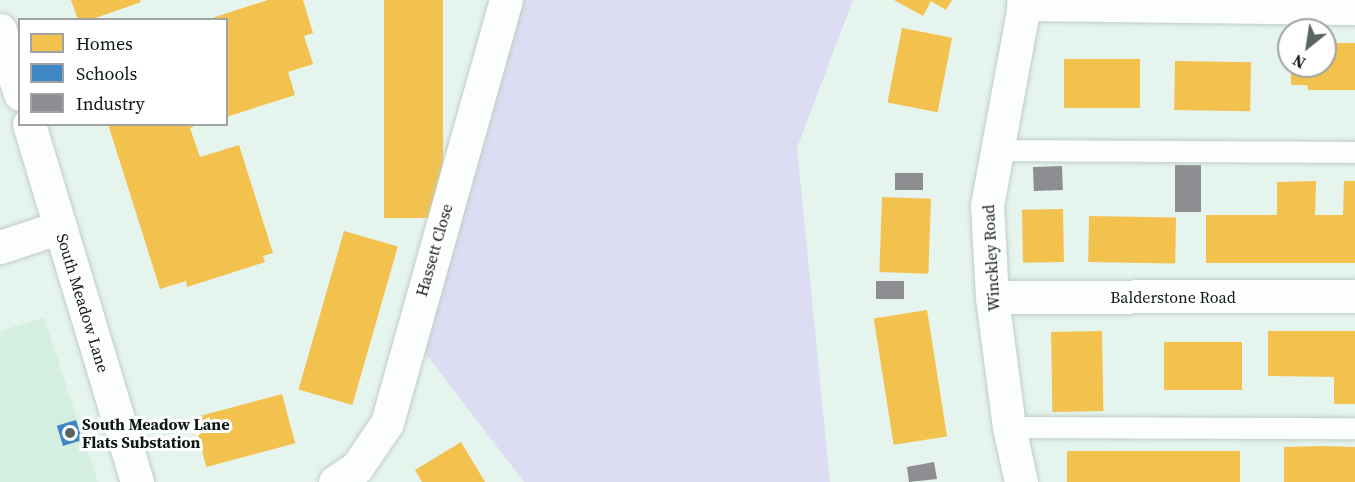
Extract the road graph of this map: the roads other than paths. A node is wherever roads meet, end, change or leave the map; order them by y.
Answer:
1 (506, 0) edge
2 (1024, 2) edge
3 (1355, 8) edge
4 (0, 30) edge
5 (18, 88) edge
6 (30, 126) edge
7 (995, 150) junction
8 (1355, 152) edge
9 (60, 227) junction
10 (0, 247) edge
11 (1355, 296) edge
12 (992, 297) junction
13 (1009, 427) junction
14 (1355, 428) edge
15 (137, 482) edge
16 (335, 482) edge
17 (1021, 482) edge

1 - 16 street, Hassett Close
2 - 3 street
2 - 7 street, Winckley Road
4 - 5 street
6 - 9 street, South Meadow Lane
7 - 8 lane
7 - 12 street, Winckley Road
9 - 10 street
9 - 15 street, South Meadow Lane
11 - 12 street, Balderstone Road
12 - 13 street, Winckley Road
13 - 14 lane
13 - 17 street, Winckley Road

